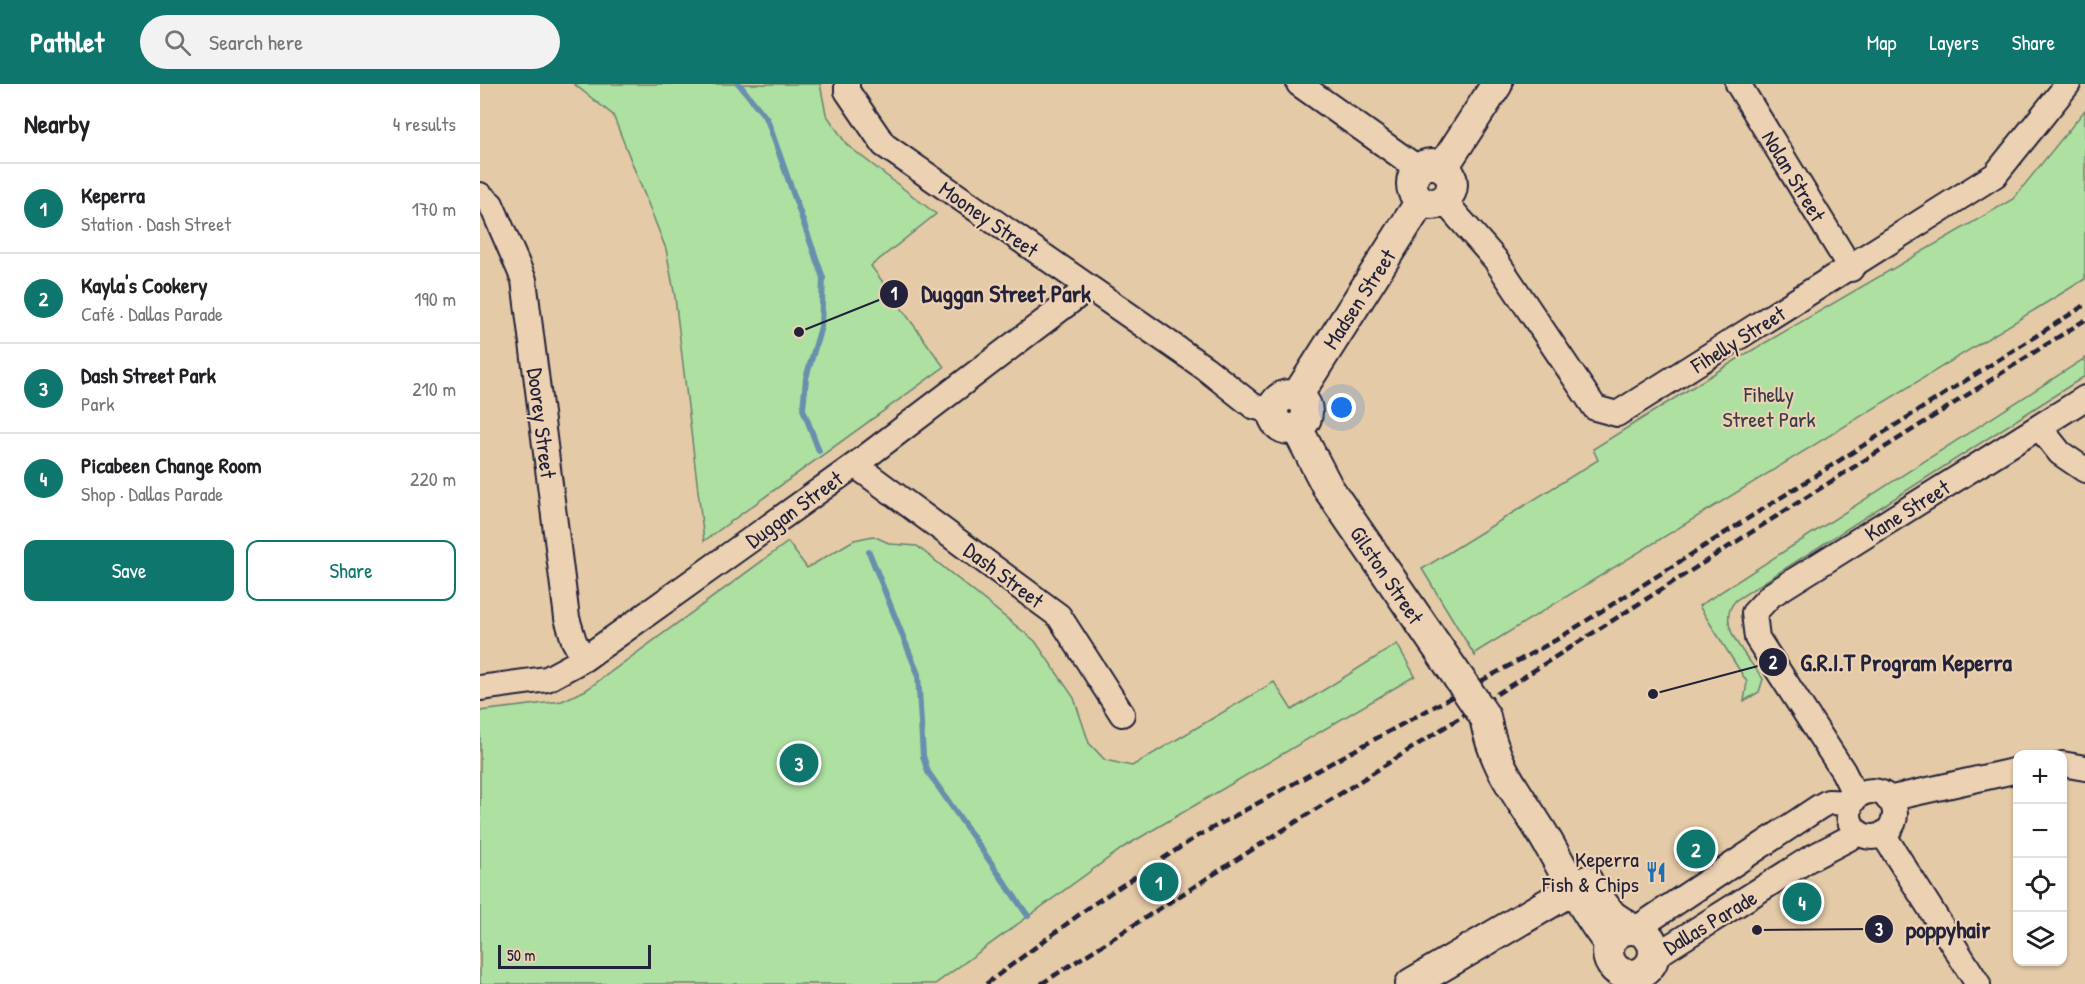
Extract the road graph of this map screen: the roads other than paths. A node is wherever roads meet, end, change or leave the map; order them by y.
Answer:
1 (848, 84) edge
2 (1299, 84) edge
3 (1497, 84) edge
4 (1738, 84) edge
5 (2068, 84) edge
6 (1431, 168) junction
7 (480, 195) edge
8 (1432, 201) junction
9 (1851, 269) junction
10 (1088, 288) junction
11 (2085, 398) edge
12 (1289, 412) junction
13 (2040, 428) junction
14 (855, 465) junction
15 (2085, 470) edge
16 (584, 659) junction
17 (480, 688) edge
18 (1122, 714) dead end
19 (2067, 765) edge
20 (2085, 768) edge
21 (2013, 771) edge
22 (1888, 798) junction
23 (1854, 800) junction
24 (1858, 833) junction
25 (1883, 834) junction
26 (1580, 885) junction
27 (1625, 933) junction
28 (1646, 971) edge
29 (1411, 984) edge
30 (1978, 984) edge

1 - 10 street, Mooney Street
2 - 6 street
3 - 6 street
4 - 9 street, Nolan Street
5 - 9 street, Fihelly Street
6 - 8 street, Madsen Street
7 - 16 street, Doorey Street
8 - 9 street, Fihelly Street
8 - 12 street, Madsen Street
10 - 12 street, Mooney Street
10 - 14 street, Duggan Street
11 - 13 street, Kane Street
12 - 26 street, Gilston Street, bridge
13 - 15 street
13 - 23 street, Kane Street
14 - 16 street, Duggan Street
14 - 18 street, Dash Street
16 - 17 street, Duggan Street
19 - 20 street
21 - 22 street
22 - 23 street
22 - 25 street
23 - 24 street
23 - 27 street, Dallas Parade
24 - 25 street
24 - 28 street, Dallas Parade
25 - 30 street
26 - 27 street, Gilston Street
26 - 29 street
27 - 28 street
27 - 28 street

